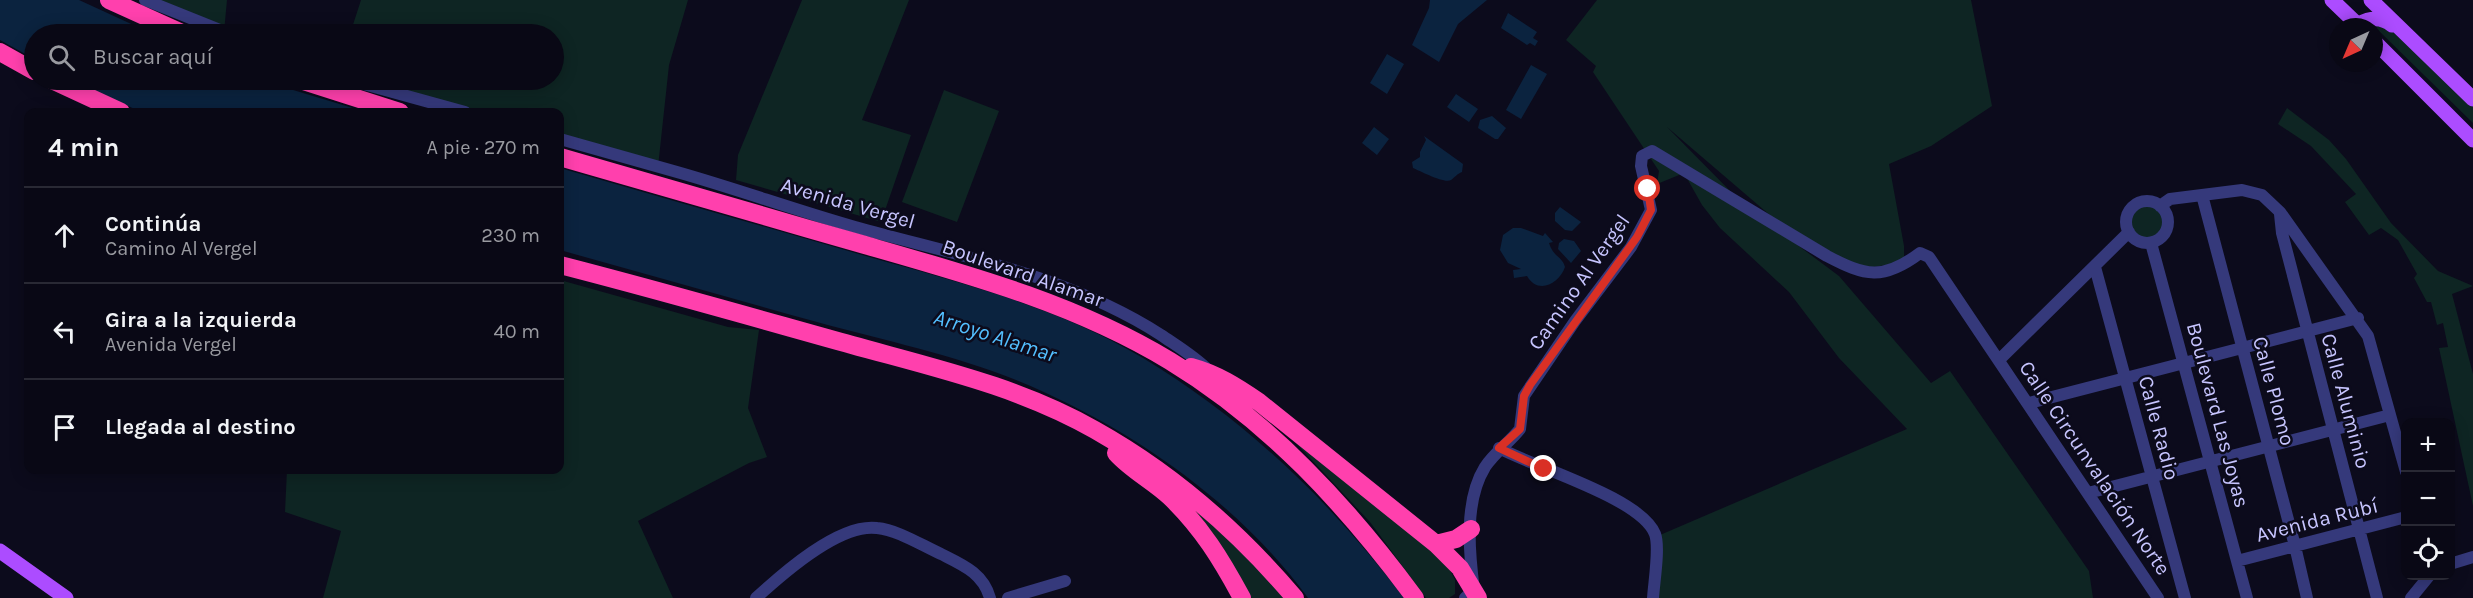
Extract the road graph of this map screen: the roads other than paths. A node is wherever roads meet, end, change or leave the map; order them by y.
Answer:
1 (109, 0) edge
2 (145, 0) edge
3 (2332, 0) edge
4 (2371, 0) edge
5 (2351, 18) edge
6 (2383, 20) edge
7 (162, 24) edge
8 (203, 24) edge
9 (2418, 45) junction
10 (2383, 49) edge
11 (0, 52) edge
12 (24, 65) edge
13 (74, 90) edge
14 (330, 90) edge
15 (346, 90) edge
16 (384, 90) edge
17 (2473, 99) edge
18 (359, 100) junction
19 (112, 108) edge
20 (386, 108) edge
21 (450, 108) edge
22 (564, 140) edge
23 (2473, 140) edge
24 (564, 158) edge
25 (2202, 195) junction
26 (2160, 206) junction
27 (2280, 212) junction
28 (2129, 232) junction
29 (2151, 243) junction
30 (1920, 253) joint
31 (564, 266) edge
32 (2095, 267) junction
33 (2358, 318) junction
34 (2307, 331) junction
35 (2242, 348) junction
36 (2000, 359) junction
37 (1170, 361) junction
38 (2184, 363) junction
39 (1211, 373) junction
40 (2125, 378) junction
41 (2029, 403) junction
42 (2390, 415) junction
43 (1095, 429) junction
44 (2333, 430) junction
45 (2268, 446) junction
46 (1499, 448) junction
47 (2401, 454) edge
48 (2210, 461) junction
49 (2152, 476) junction
50 (2088, 493) junction
51 (2401, 518) edge
52 (1471, 529) junction
53 (2359, 529) junction
54 (1436, 544) junction
55 (2295, 546) junction
56 (0, 550) edge
57 (2473, 557) edge
58 (2237, 561) junction
59 (2455, 563) edge
60 (2426, 580) edge
61 (1065, 581) dead end
62 (1472, 595) edge
63 (66, 598) edge
64 (756, 598) edge
65 (990, 598) edge
66 (1008, 598) edge
67 (1242, 598) edge
68 (1295, 598) edge
69 (1415, 598) edge
70 (1653, 598) edge
71 (2158, 598) edge
72 (2185, 598) edge
73 (2247, 598) edge
74 (2307, 598) edge
75 (2377, 598) edge
76 (2411, 598) edge

1 - 7 highway
2 - 8 street
3 - 5 main road
4 - 9 main road
6 - 9 main road
9 - 17 main road
10 - 23 main road
11 - 12 highway
13 - 19 highway
14 - 18 highway
15 - 18 street
16 - 21 street
18 - 20 highway
22 - 39 street, Avenida Vergel
24 - 37 highway, Boulevard Alamar
25 - 26 street
25 - 27 street
25 - 35 street, Calle Plomo
26 - 28 street
26 - 29 street
27 - 33 street
27 - 34 street, Calle Aluminio
28 - 29 street
28 - 32 street
29 - 38 street, Boulevard Las Joyas
30 - 36 street, Calle Circunvalación Norte
30 - 46 street, Camino Al Vergel
31 - 43 highway
32 - 36 street
32 - 40 street, Calle Radio
33 - 34 street
33 - 42 street
34 - 35 street
34 - 44 street, Calle Aluminio
35 - 38 street
35 - 45 street, Calle Plomo
36 - 41 street, Calle Circunvalación Norte
37 - 39 highway
37 - 69 highway, Boulevard Alamar
38 - 40 street
38 - 48 street, Boulevard Las Joyas
39 - 54 highway
40 - 41 street
40 - 49 street, Calle Radio
41 - 50 street, Calle Circunvalación Norte
42 - 44 street
42 - 47 street
43 - 67 highway
43 - 68 highway
44 - 45 street
44 - 53 street, Calle Aluminio
45 - 48 street
45 - 55 street, Calle Plomo
46 - 52 street, Camino Al Vergel
46 - 70 street
48 - 49 street
48 - 58 street, Boulevard Las Joyas
49 - 50 street
49 - 72 street, Calle Radio
50 - 71 street, Calle Circunvalación Norte
51 - 53 street, Avenida Rubí
52 - 54 highway
52 - 62 street, Camino Al Vergel
53 - 55 street, Avenida Rubí
53 - 75 street, Calle Aluminio
54 - 62 highway
55 - 58 street, Avenida Rubí
55 - 74 street, Calle Plomo
56 - 63 main road
57 - 59 street
58 - 73 street, Boulevard Las Joyas
60 - 76 street
61 - 66 street
64 - 65 street

